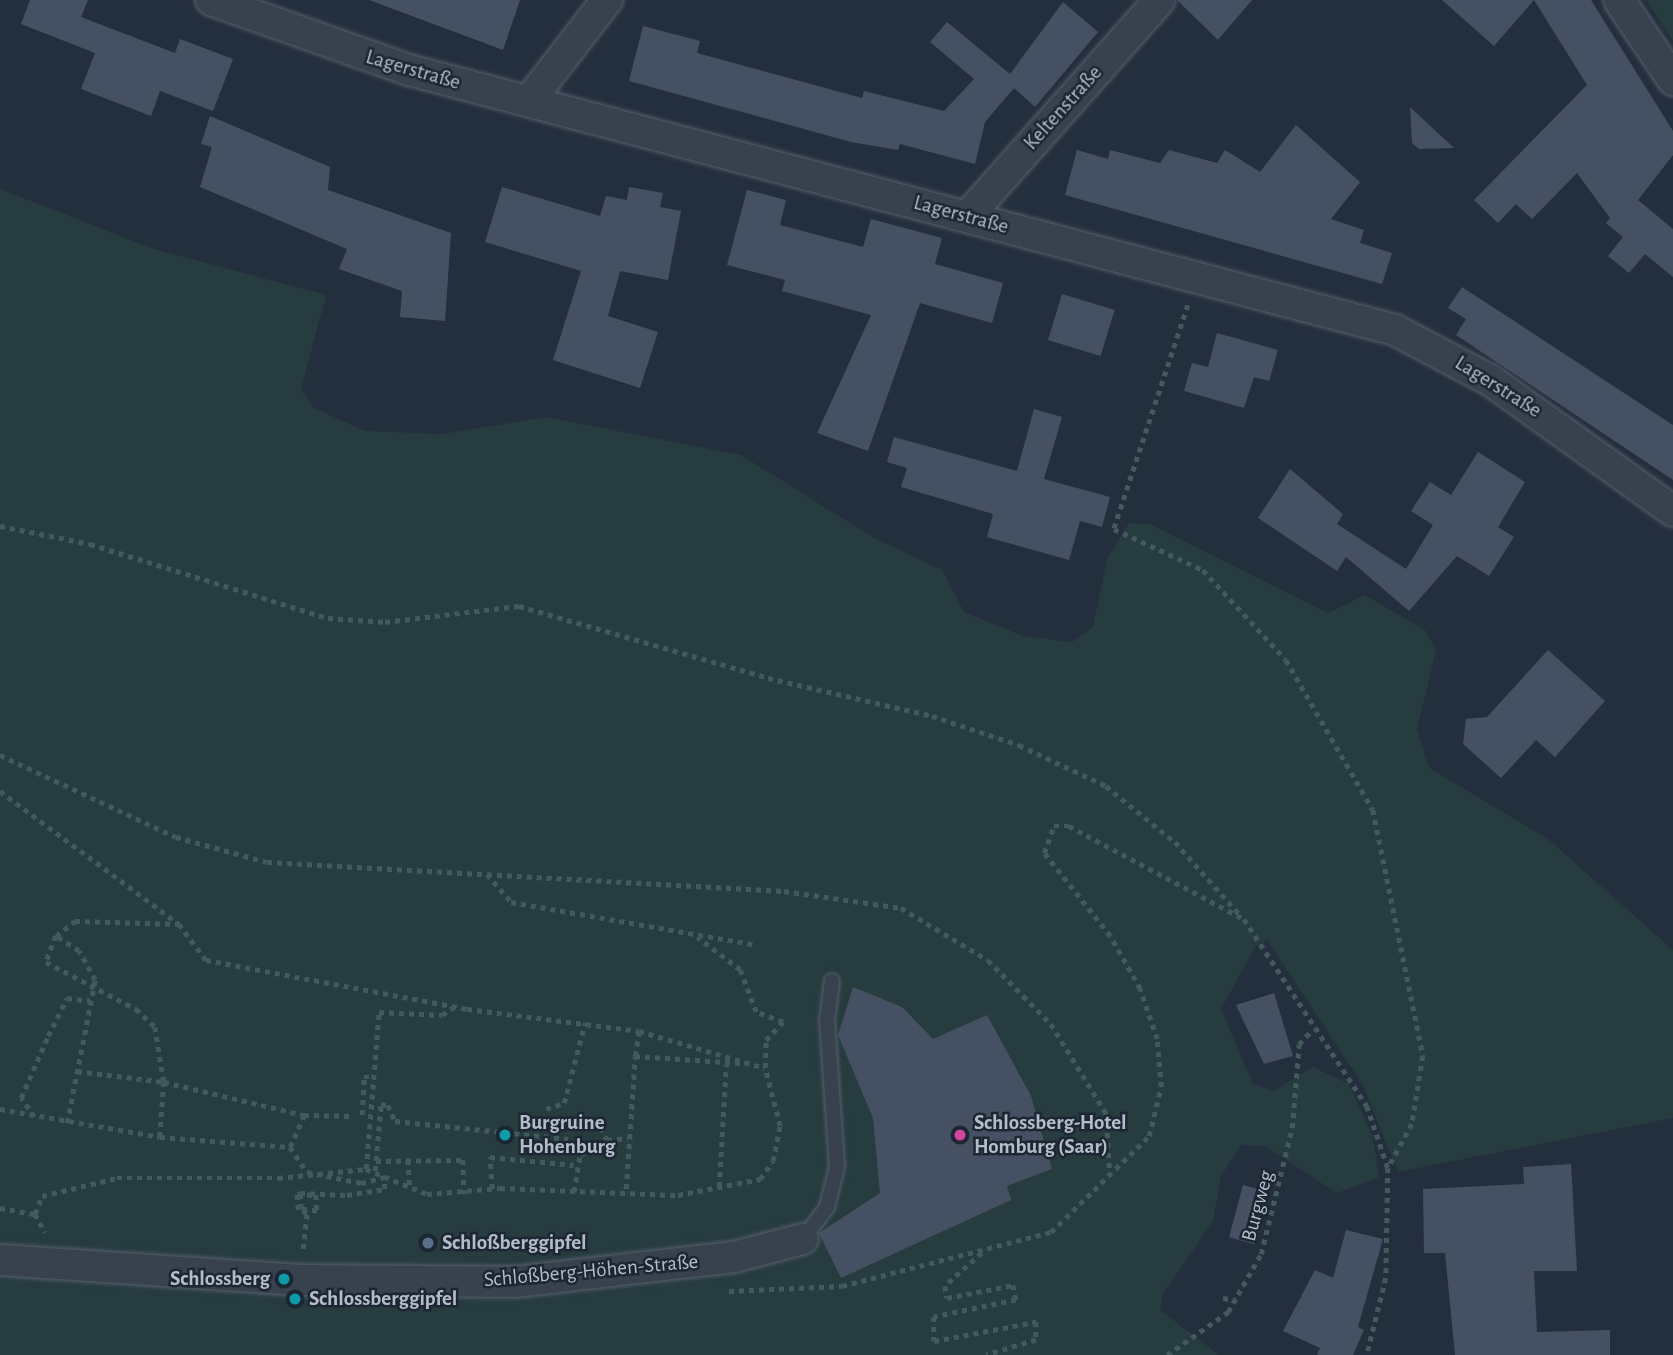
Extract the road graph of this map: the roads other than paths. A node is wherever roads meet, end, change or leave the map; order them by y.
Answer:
1 (211, 0) edge
2 (607, 0) edge
3 (1160, 0) edge
4 (1619, 0) edge
5 (1673, 80) edge
6 (529, 102) junction
7 (967, 217) junction
8 (1673, 511) edge
9 (832, 981) dead end
10 (803, 1239) joint
11 (0, 1260) edge

1 - 6 street, Lagerstraße
2 - 6 street
3 - 7 street, Keltenstraße
4 - 5 street
6 - 7 street, Lagerstraße
7 - 8 street, Lagerstraße
9 - 10 lane
10 - 11 street, Schloßberg-Höhen-Straße

